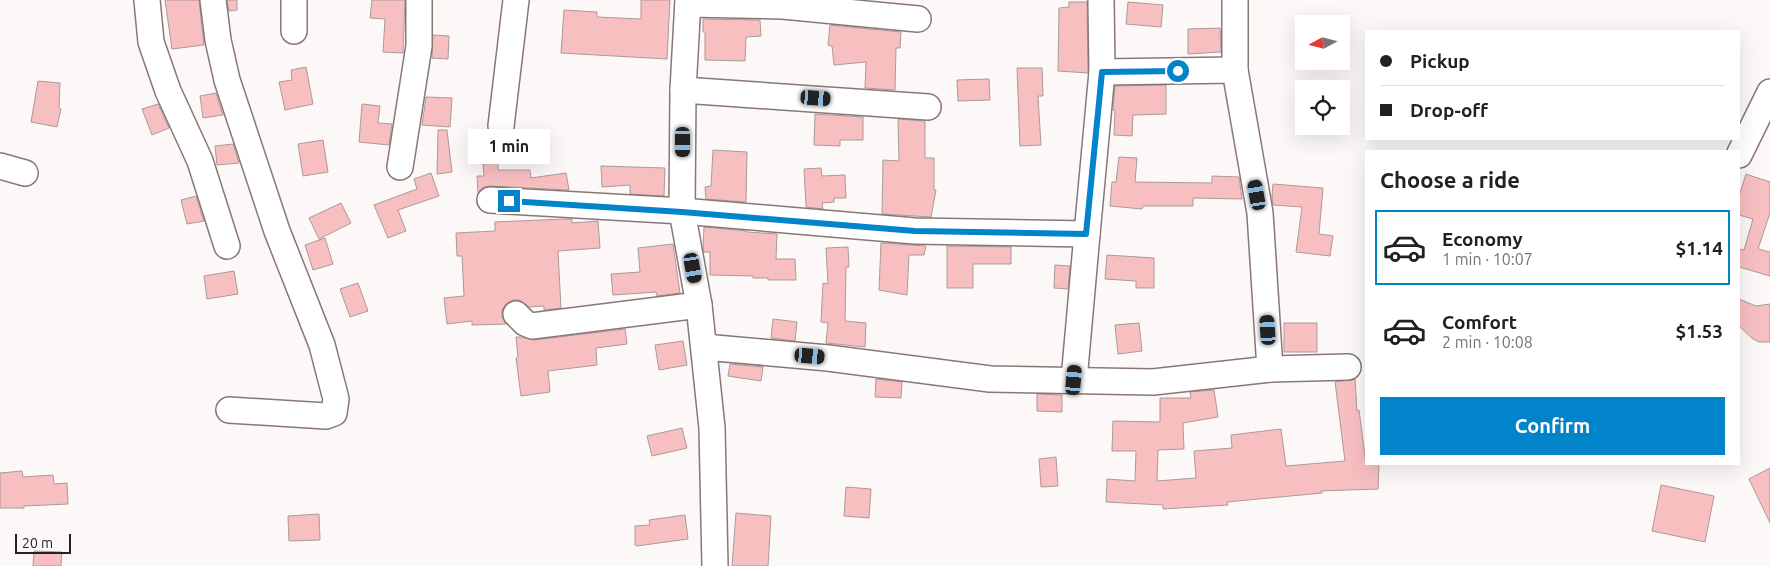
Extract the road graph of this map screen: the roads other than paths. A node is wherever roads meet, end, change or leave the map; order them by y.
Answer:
1 (147, 0) edge
2 (213, 0) edge
3 (294, 0) edge
4 (419, 0) edge
5 (516, 0) edge
6 (1101, 0) edge
7 (1235, 0) edge
8 (688, 2) edge
9 (918, 19) dead end
10 (294, 31) dead end
11 (1236, 70) junction
12 (1102, 72) junction
13 (683, 90) junction
14 (1770, 92) edge
15 (928, 107) dead end
16 (501, 126) dead end
17 (1740, 153) edge
18 (0, 166) edge
19 (400, 168) dead end
20 (25, 173) dead end
21 (490, 200) dead end
22 (682, 212) junction
23 (1086, 234) junction
24 (227, 246) dead end
25 (699, 305) junction
26 (516, 314) dead end
27 (704, 347) junction
28 (1348, 368) dead end
29 (1270, 369) junction
30 (1074, 380) junction
31 (230, 410) dead end
32 (715, 566) edge

1 - 24 street
2 - 31 street
3 - 10 street
4 - 19 street
5 - 16 street
6 - 12 street
7 - 11 street
8 - 9 street
8 - 13 street
11 - 12 street
11 - 29 street
12 - 23 street
13 - 15 street
13 - 22 street
14 - 17 street
18 - 20 street
21 - 22 street
22 - 23 street
22 - 25 street
23 - 30 street
25 - 26 street
25 - 27 street
27 - 30 street
27 - 32 street
28 - 29 street
29 - 30 street

